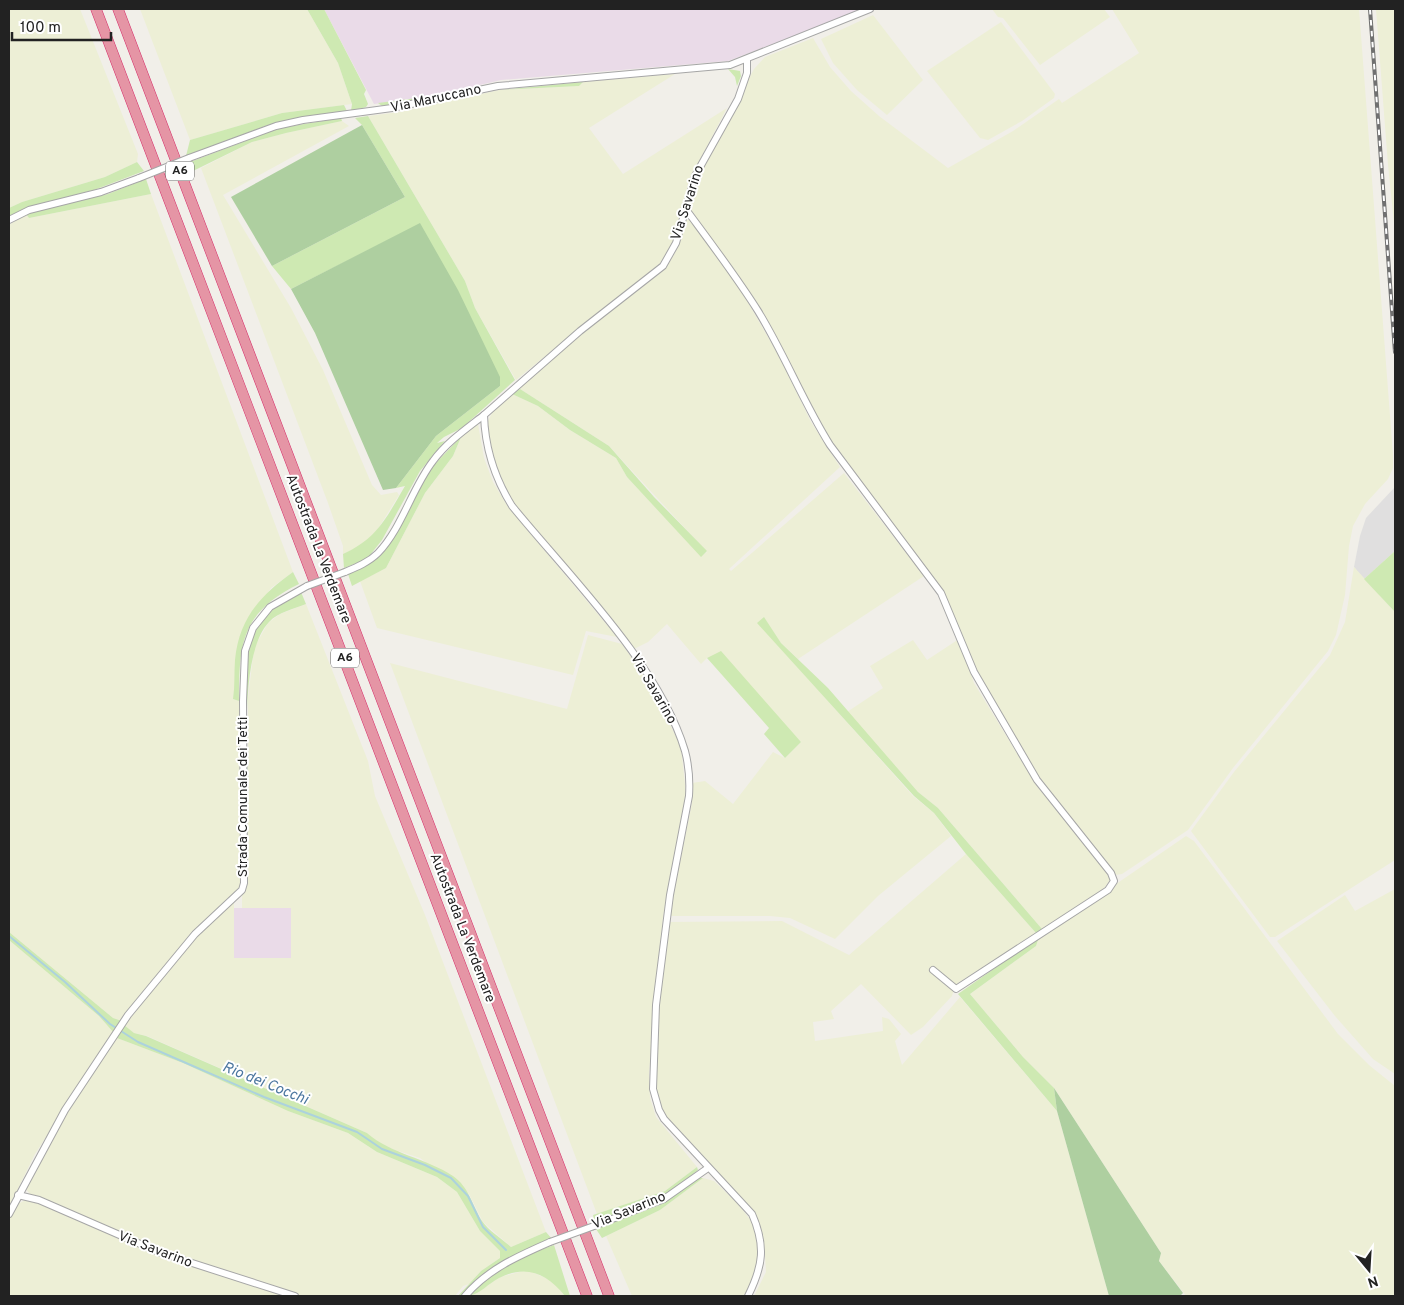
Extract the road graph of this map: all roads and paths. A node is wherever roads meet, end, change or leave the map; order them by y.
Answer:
1 (96, 9) edge
2 (118, 9) edge
3 (870, 9) edge
4 (747, 59) junction
5 (685, 208) junction
6 (9, 220) edge
7 (484, 415) junction
8 (933, 970) dead end
9 (708, 1168) junction
10 (18, 1195) junction
11 (9, 1214) edge
12 (295, 1296) edge
13 (465, 1296) edge
14 (587, 1296) edge
15 (609, 1296) edge
16 (748, 1296) edge

1 - 14 highway, Autostrada La Verdemare / A6
2 - 15 highway, Autostrada La Verdemare / A6
3 - 4 street, Via Maruccano
4 - 5 street, Via Savarino
4 - 6 street, Via Maruccano, bridge
5 - 7 street, Via Savarino
5 - 8 street
7 - 9 street, Via Savarino
7 - 10 street, Strada Comunale dei Tetti, bridge
9 - 13 street, Via Savarino, bridge
9 - 16 street
10 - 11 street, Strada Comunale dei Tetti
10 - 12 street, Via Savarino

